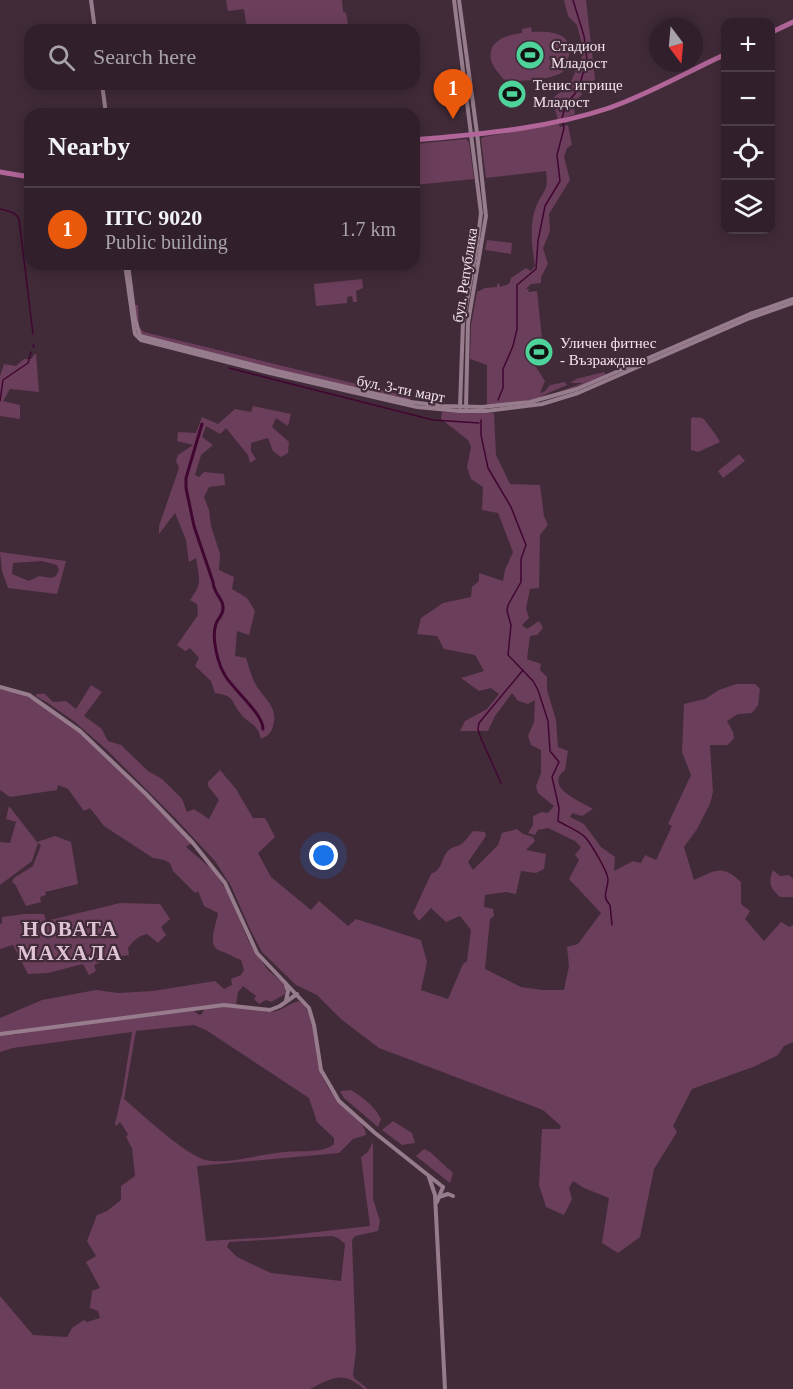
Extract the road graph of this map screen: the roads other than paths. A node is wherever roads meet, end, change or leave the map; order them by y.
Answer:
1 (91, 0) edge
2 (456, 0) edge
3 (793, 22) edge
4 (94, 24) edge
5 (775, 31) edge
6 (721, 56) edge
7 (103, 90) edge
8 (105, 108) edge
9 (475, 133) junction
10 (420, 139) edge
11 (0, 174) edge
12 (24, 177) edge
13 (128, 270) edge
14 (793, 301) edge
15 (460, 409) junction
16 (466, 409) junction
17 (0, 687) edge
18 (285, 982) junction
19 (297, 994) junction
20 (302, 999) junction
21 (284, 1003) junction
22 (0, 1034) edge
23 (427, 1174) junction
24 (437, 1196) junction
25 (453, 1196) dead end
26 (445, 1389) edge

1 - 4 street
2 - 9 street, бул. Република
3 - 5 main road
6 - 9 main road
7 - 8 street
9 - 10 main road
9 - 15 street, бул. Република
9 - 16 street, бул. Република
11 - 12 main road
13 - 15 street, бул. 3-ти март
14 - 16 street, бул. 3-ти март
15 - 16 street, бул. 3-ти март
17 - 18 street
18 - 19 street
18 - 21 street
19 - 20 street
19 - 21 street
20 - 21 street
20 - 23 street
21 - 22 street
23 - 24 street
23 - 24 street
24 - 25 street
24 - 26 street

